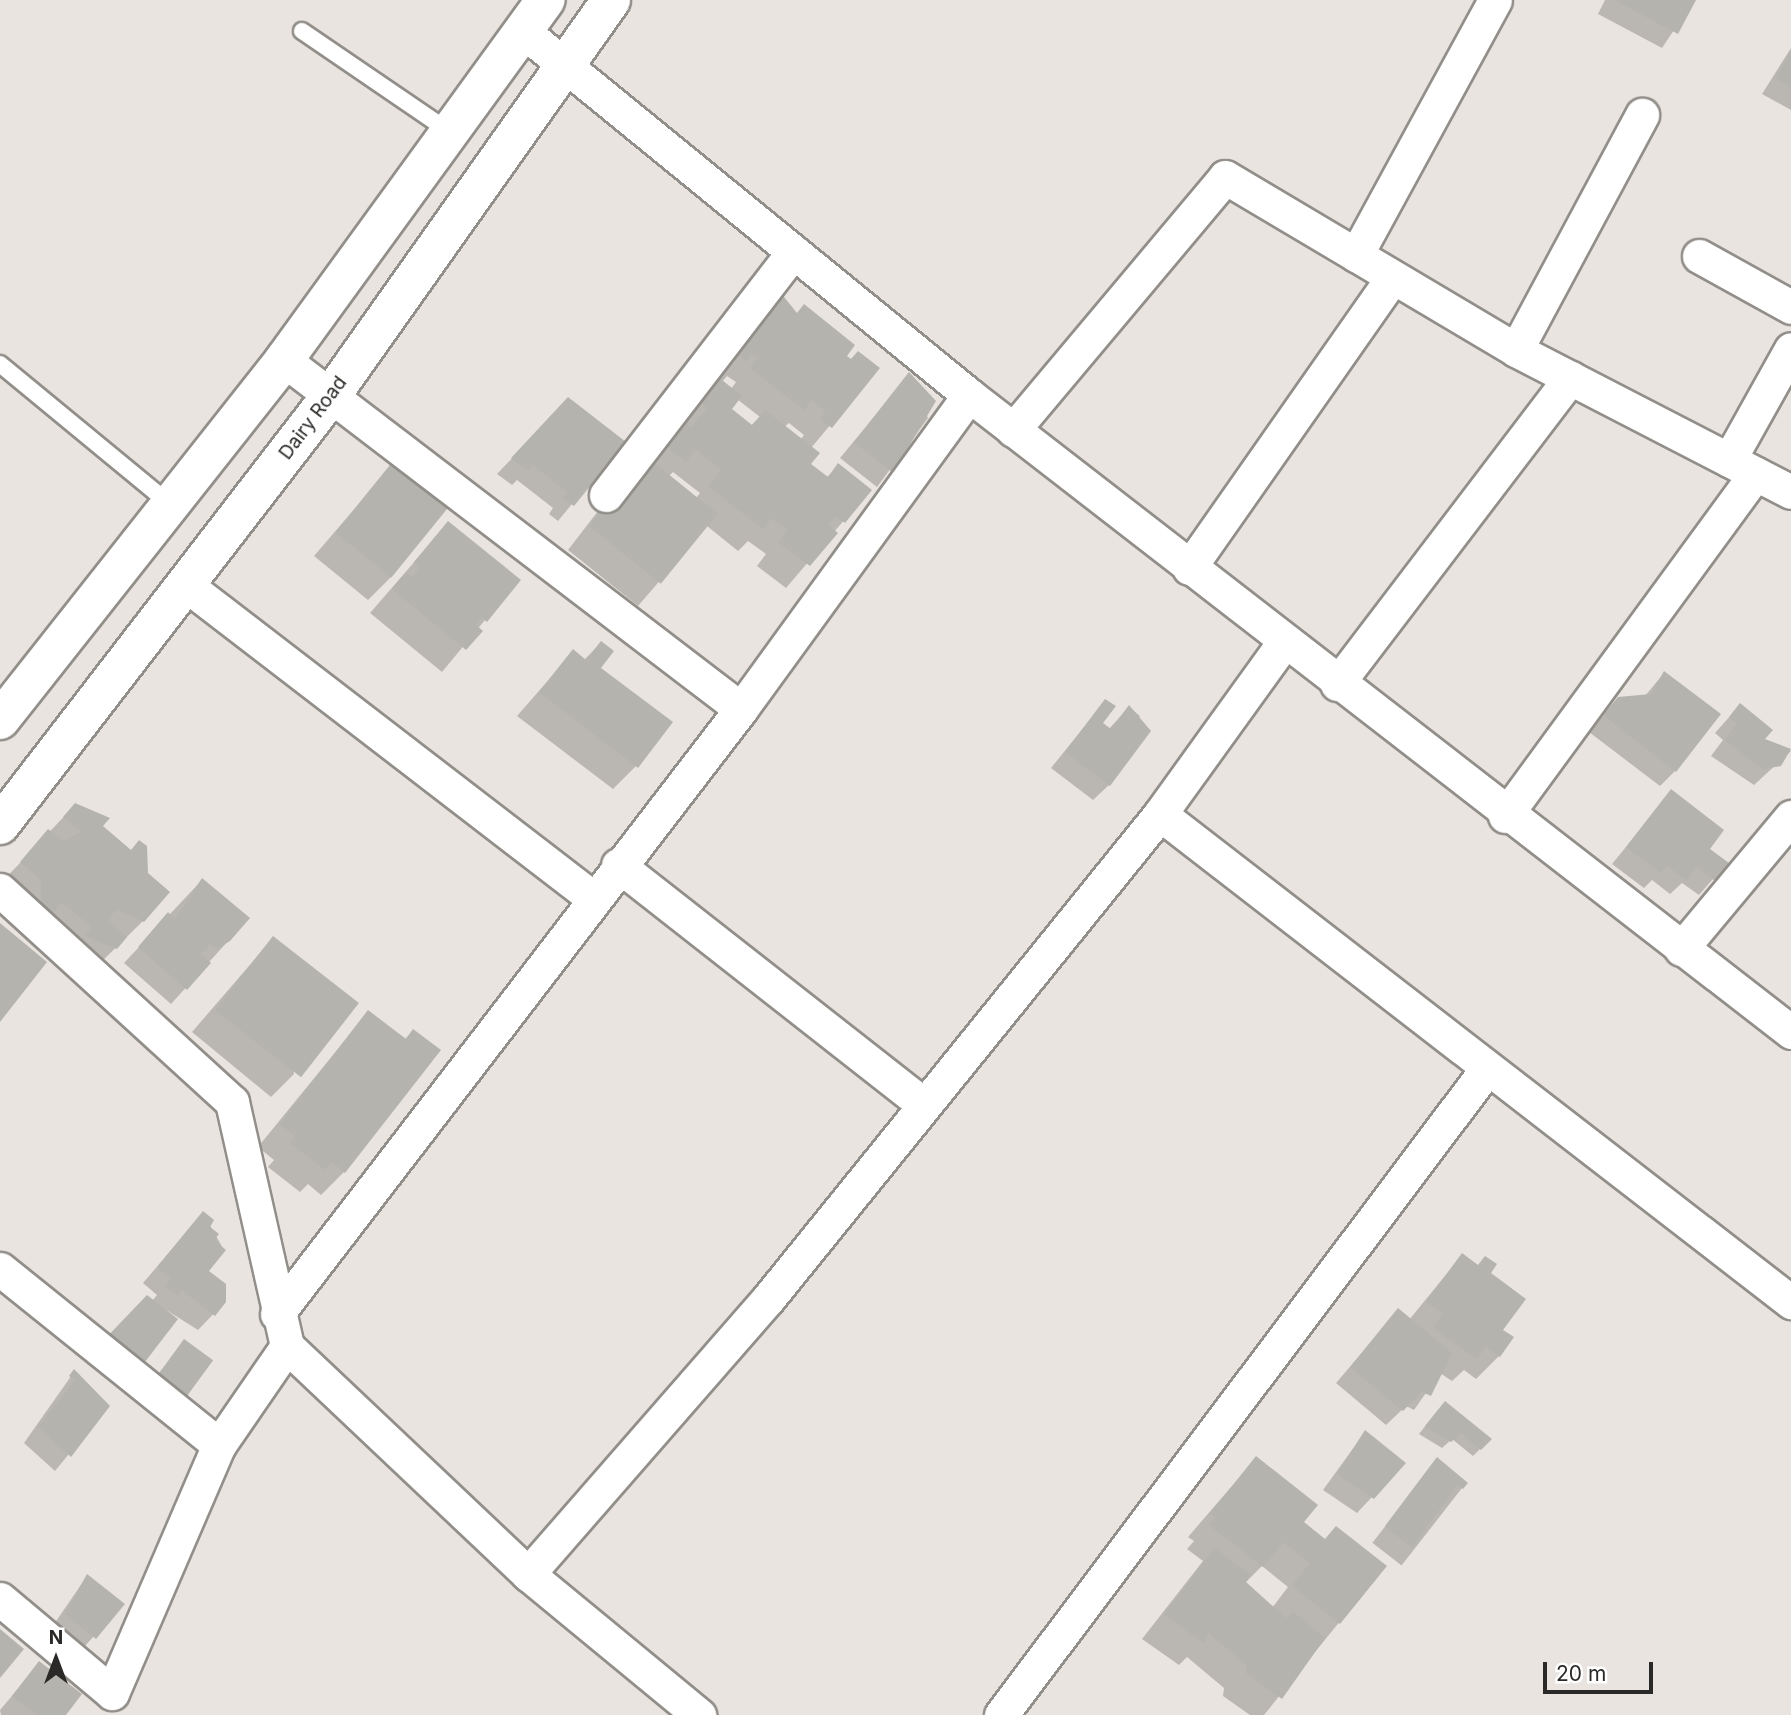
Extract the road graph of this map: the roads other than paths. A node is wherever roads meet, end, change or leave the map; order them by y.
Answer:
1 (546, 0) edge
2 (611, 0) edge
3 (1495, 0) edge
4 (302, 31) dead end
5 (523, 31) junction
6 (566, 66) junction
7 (1642, 115) dead end
8 (450, 132) junction
9 (793, 251) junction
10 (1356, 255) junction
11 (1699, 256) dead end
12 (1393, 277) junction
13 (1791, 307) edge
14 (1791, 349) edge
15 (1516, 350) junction
16 (284, 360) junction
17 (0, 364) edge
18 (1570, 377) junction
19 (333, 393) junction
20 (968, 395) junction
21 (1013, 430) junction
22 (1742, 467) junction
23 (1791, 492) edge
24 (606, 495) dead end
25 (170, 504) junction
26 (1189, 568) junction
27 (186, 585) junction
28 (1284, 642) junction
29 (1337, 684) junction
30 (741, 709) junction
31 (0, 720) edge
32 (1160, 814) junction
33 (1505, 816) junction
34 (1791, 817) edge
35 (0, 825) edge
36 (618, 865) junction
37 (0, 890) edge
38 (593, 898) junction
39 (1681, 949) junction
40 (1791, 1032) edge
41 (1486, 1070) junction
42 (922, 1103) junction
43 (0, 1269) edge
44 (1791, 1301) edge
45 (277, 1314) junction
46 (287, 1346) junction
47 (219, 1445) junction
48 (528, 1574) junction
49 (0, 1599) edge
50 (699, 1715) edge
51 (1001, 1715) edge

1 - 5 main road
2 - 6 main road, Dairy Road
3 - 10 street
4 - 8 lane
5 - 6 street
5 - 8 main road
6 - 9 street
6 - 19 main road, Dairy Road
7 - 15 street
8 - 16 main road
9 - 20 street
9 - 24 street
10 - 12 street
10 - 21 street
11 - 13 street
12 - 15 street
12 - 26 street
14 - 22 street
15 - 18 street
16 - 19 street
16 - 25 main road
17 - 25 lane
18 - 22 street
18 - 29 street
19 - 27 main road, Dairy Road
19 - 30 street
20 - 21 street
20 - 30 street
21 - 26 street
22 - 23 street
22 - 33 street
25 - 31 main road
26 - 28 street
27 - 35 main road, Dairy Road
27 - 38 street
28 - 29 street
28 - 32 street
29 - 33 street
30 - 36 street
32 - 41 street
32 - 42 street
33 - 39 street
34 - 39 street
36 - 38 street
36 - 42 street
37 - 45 street
38 - 45 street
39 - 40 street
41 - 44 street
41 - 51 street
42 - 48 street
43 - 47 street
45 - 46 street
46 - 47 street
46 - 48 street
47 - 49 street
48 - 50 street

